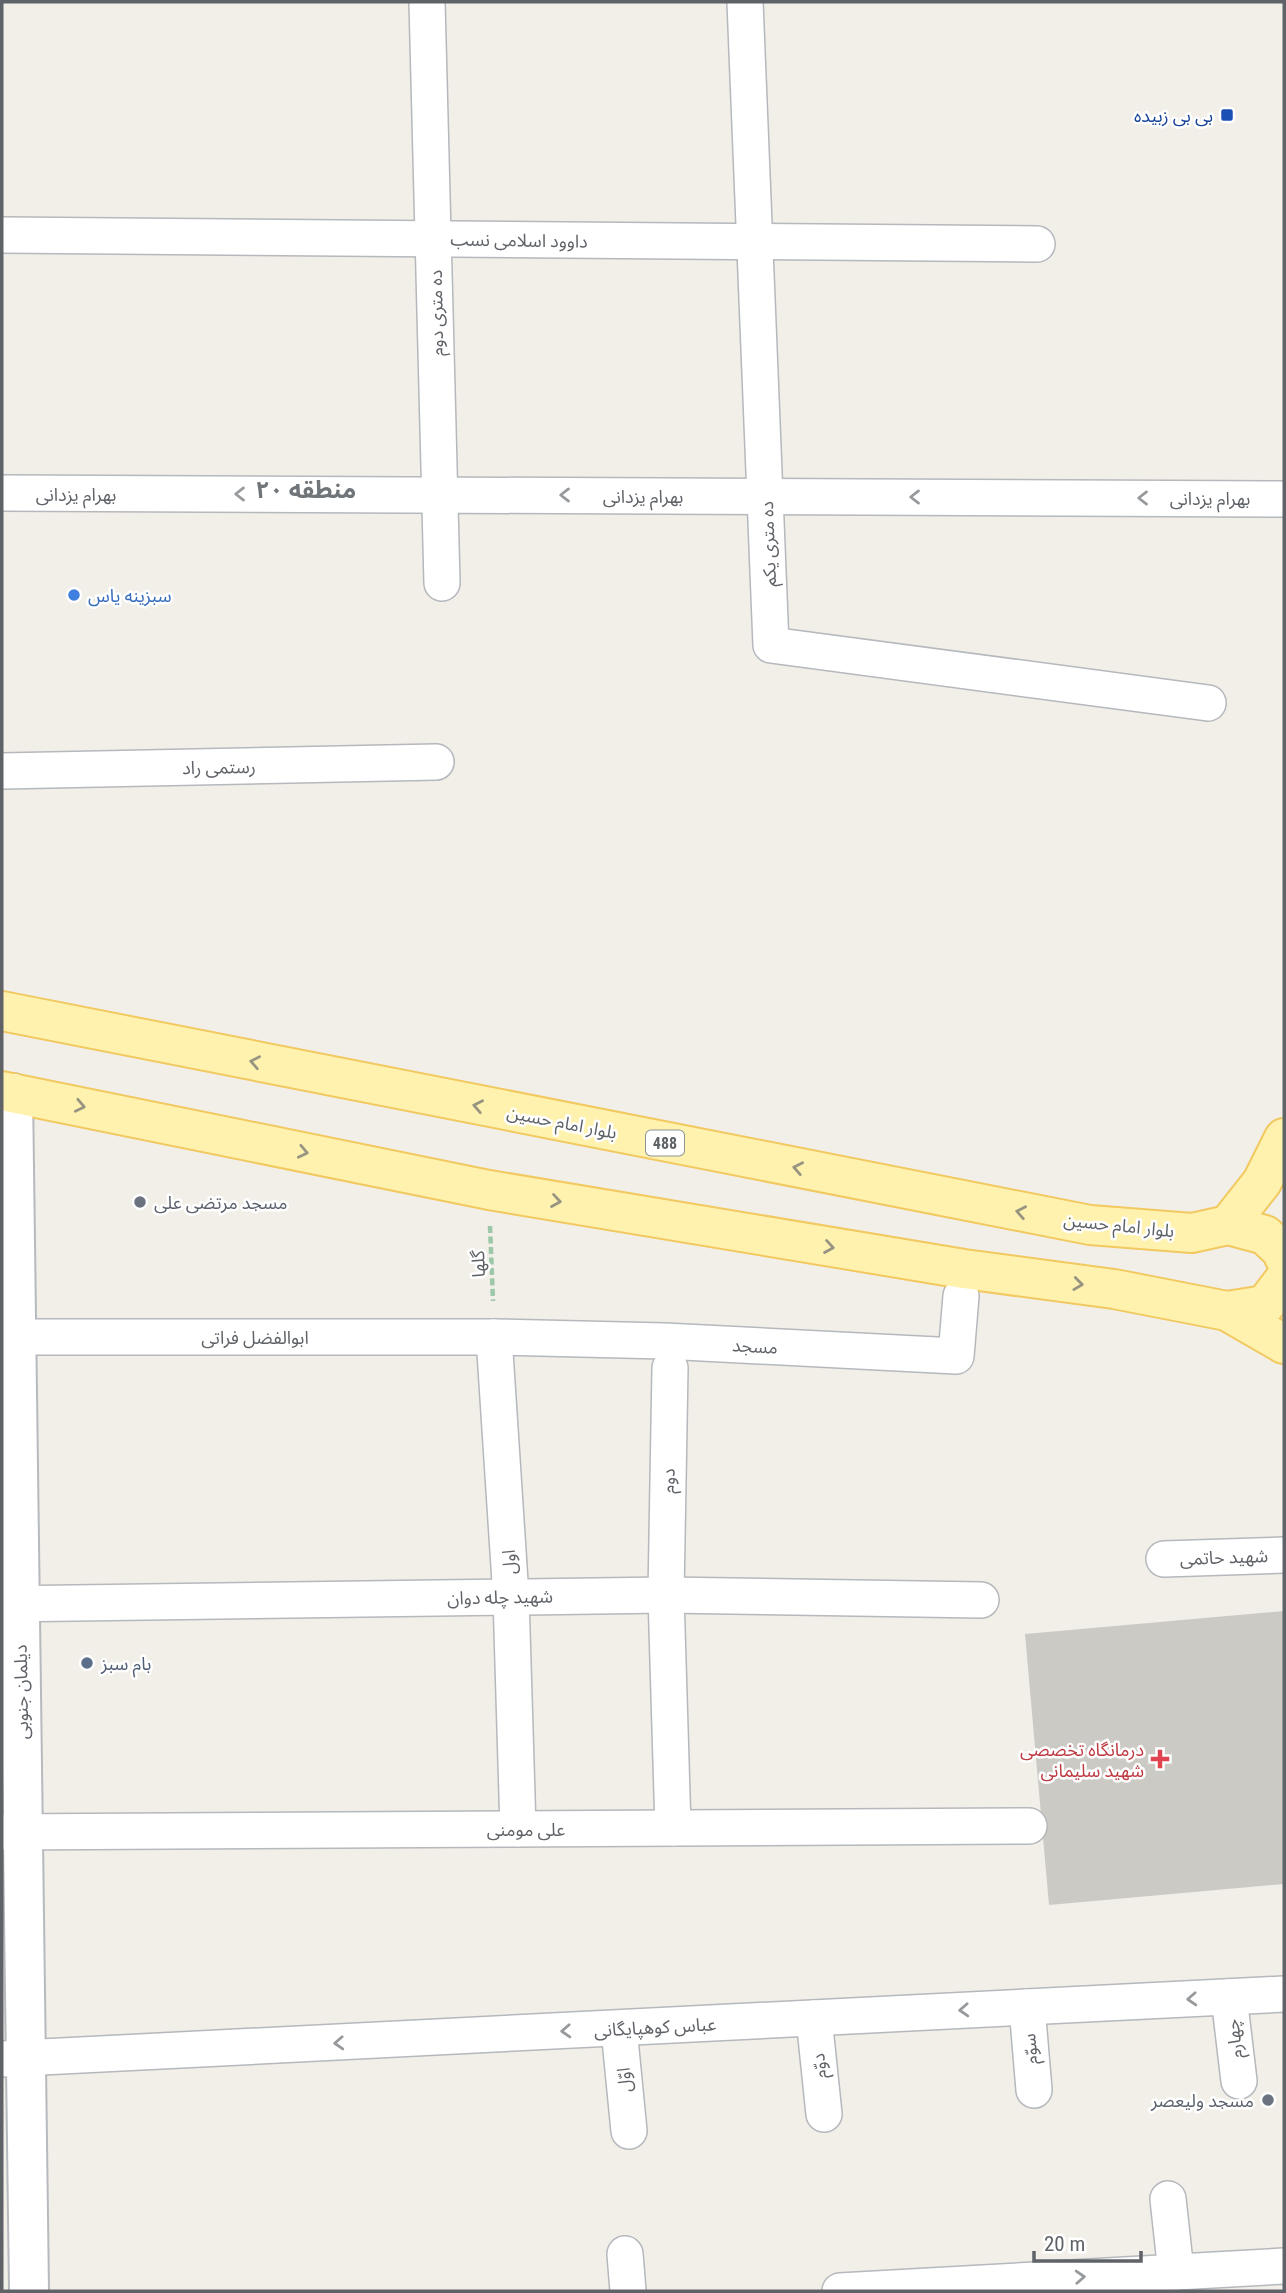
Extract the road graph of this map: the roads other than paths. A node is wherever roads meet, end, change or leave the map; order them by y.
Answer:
1 (428, 2) edge
2 (745, 2) edge
3 (2, 235) edge
4 (434, 239) junction
5 (755, 242) junction
6 (1037, 244) dead end
7 (2, 493) edge
8 (440, 495) junction
9 (766, 496) junction
10 (1284, 499) edge
11 (442, 583) dead end
12 (1208, 703) dead end
13 (436, 762) dead end
14 (2, 771) edge
15 (2, 1012) edge
16 (7, 1092) edge
17 (1284, 1138) edge
18 (1228, 1225) junction
19 (1284, 1257) edge
20 (1284, 1280) edge
21 (961, 1296) dead end
22 (1227, 1311) junction
23 (9, 1337) edge
24 (494, 1337) junction
25 (1284, 1344) edge
26 (670, 1368) dead end
27 (1284, 1555) edge
28 (1164, 1559) dead end
29 (666, 1595) junction
30 (511, 1597) junction
31 (981, 1600) dead end
32 (11, 1604) edge
33 (1029, 1826) dead end
34 (518, 1829) junction
35 (673, 1829) junction
36 (12, 1832) edge
37 (1284, 1994) edge
38 (1230, 1997) junction
39 (1027, 2007) junction
40 (814, 2018) junction
41 (619, 2028) junction
42 (14, 2059) edge
43 (1239, 2081) dead end
44 (1034, 2090) dead end
45 (824, 2114) dead end
46 (629, 2131) dead end
47 (1168, 2199) dead end
48 (625, 2253) dead end
49 (1284, 2266) edge
50 (1176, 2272) junction
51 (1121, 2283) edge
52 (29, 2291) edge
53 (628, 2291) edge
54 (840, 2291) edge

1 - 4 street, ده متری دوم
2 - 5 street, ده متری یکم
3 - 4 street, داوود اسلامی نسب
4 - 5 street, داوود اسلامی نسب
4 - 8 street, ده متری دوم
5 - 6 street, داوود اسلامی نسب
5 - 9 street, ده متری یکم
8 -> 7 street, بهرام یزدانی
9 -> 8 street, بهرام یزدانی
8 - 11 street, ده متری دوم
10 -> 9 street, بهرام یزدانی
9 - 12 street, ده متری یکم
13 - 14 street, رستمی راد
18 -> 15 main road, بلوار امام حسین / 488
16 -> 22 main road
16 - 23 street, دیلمان جنوبی
17 - 18 main road
18 - 19 main road
20 - 22 main road
21 - 24 street, مسجد
22 - 25 main road
23 - 24 street, ابوالفضل فراتی
23 - 32 street, دیلمان جنوبی
24 - 30 street, اول
26 - 29 street, دوم
27 - 28 street, شهید حاتمی
29 - 30 street, شهید چله دوان
29 - 31 street, شهید چله دوان
29 - 35 street
30 - 32 street, شهید چله دوان
30 - 34 street, اول
32 - 36 street, دیلمان جنوبی
33 - 35 street, علی مومنی
34 - 35 street, علی مومنی
34 - 36 street, علی مومنی
36 - 42 street, دیلمان جنوبی
37 - 38 street, عباس کوهپایگانی
38 -> 39 street, عباس کوهپایگانی
38 - 43 street, چهارم
39 -> 40 street, عباس کوهپایگانی
39 - 44 street, سوّم
40 - 41 street, عباس کوهپایگانی
40 - 45 street, دوّم
41 -> 42 street, عباس کوهپایگانی
41 - 46 street, اوّل
42 - 52 street, دیلمان جنوبی
47 - 50 street
48 - 53 street
49 - 50 street
50 - 51 street
54 -> 51 street

